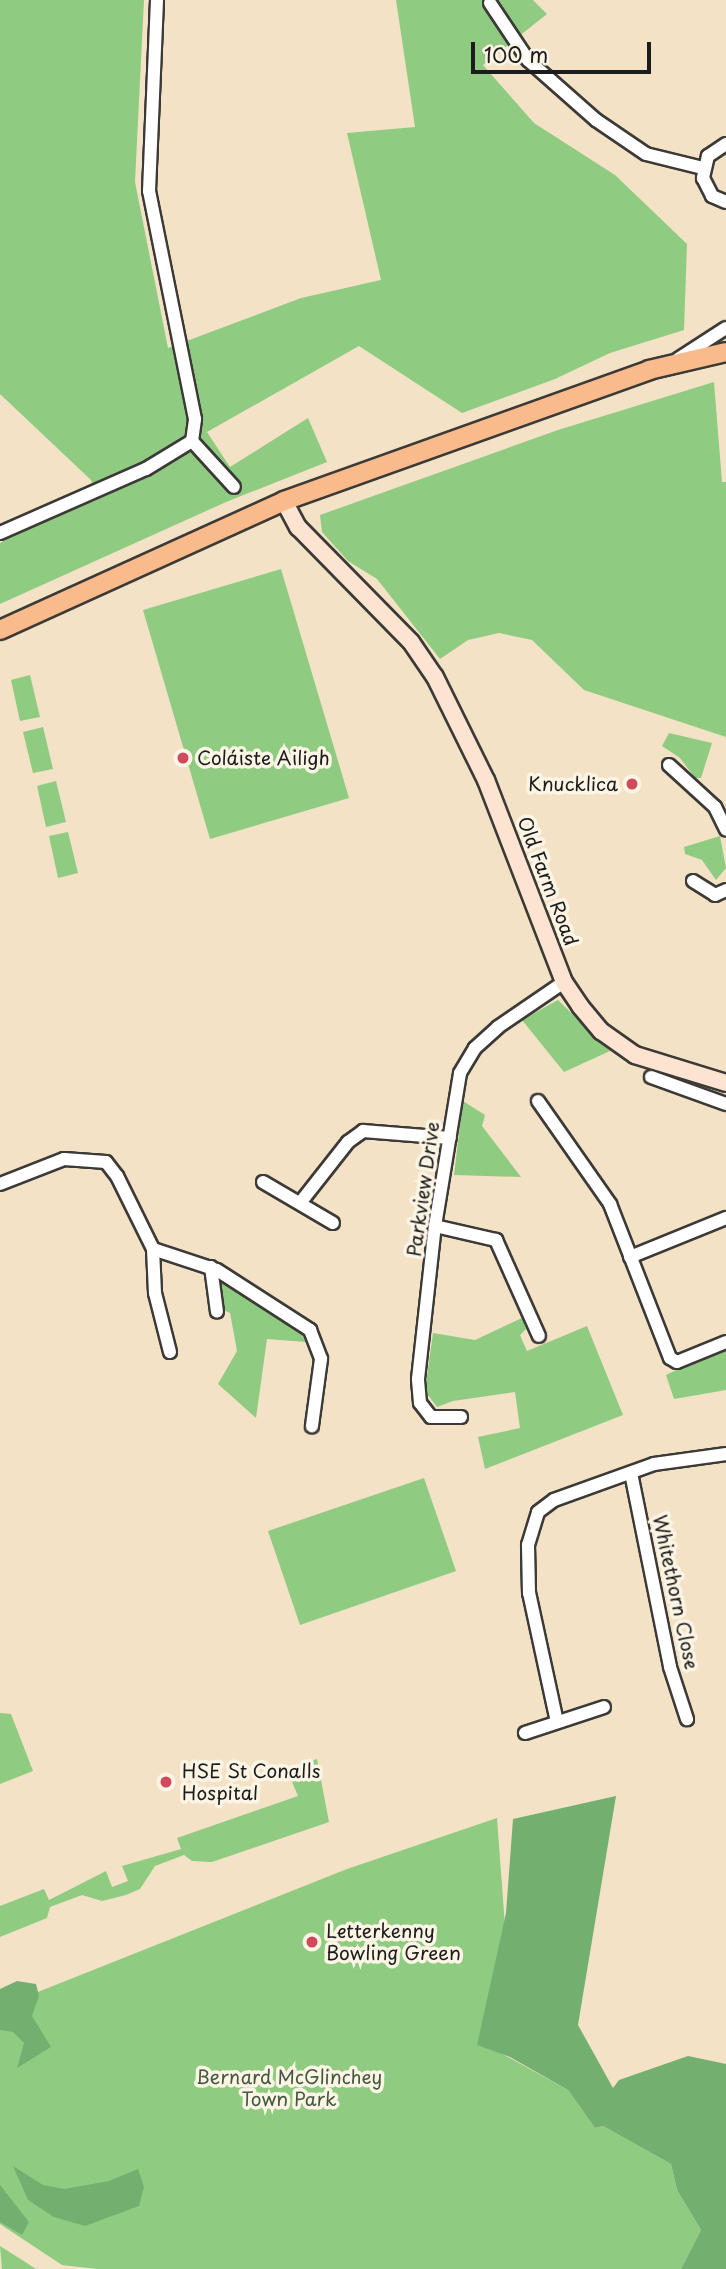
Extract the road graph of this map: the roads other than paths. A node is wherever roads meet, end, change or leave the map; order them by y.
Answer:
1 (156, 0) edge
2 (490, 3) dead end
3 (726, 144) edge
4 (703, 168) junction
5 (724, 205) edge
6 (726, 328) edge
7 (726, 352) edge
8 (672, 363) junction
9 (192, 441) junction
10 (233, 487) dead end
11 (284, 501) junction
12 (0, 533) edge
13 (0, 630) edge
14 (668, 765) dead end
15 (720, 805) edge
16 (726, 830) edge
17 (693, 881) dead end
18 (726, 890) edge
19 (564, 982) junction
20 (650, 1077) dead end
21 (726, 1083) edge
22 (538, 1101) dead end
23 (726, 1104) edge
24 (450, 1138) junction
25 (263, 1182) dead end
26 (0, 1184) edge
27 (300, 1203) junction
28 (726, 1218) edge
29 (333, 1223) dead end
30 (435, 1226) junction
31 (153, 1250) junction
32 (630, 1257) junction
33 (211, 1267) junction
34 (217, 1312) dead end
35 (539, 1336) dead end
36 (726, 1342) edge
37 (170, 1352) dead end
38 (461, 1417) dead end
39 (312, 1426) dead end
40 (726, 1454) edge
41 (631, 1472) junction
42 (604, 1707) dead end
43 (687, 1719) dead end
44 (557, 1722) junction
45 (525, 1733) dead end

1 - 9 street
2 - 4 street
3 - 4 street
4 - 5 street
6 - 8 street
7 - 8 main road
8 - 11 main road
9 - 10 street
9 - 12 street
11 - 13 main road
11 - 19 street, Old Farm Road
14 - 15 street
15 - 16 street
17 - 18 street
19 - 21 street, Old Farm Road
19 - 24 street, Parkview Drive
20 - 23 street
22 - 32 street
24 - 27 street
24 - 30 street, Parkview Drive
25 - 27 street
26 - 31 street
27 - 29 street
28 - 32 street
30 - 35 street
30 - 38 street, Parkview Drive
31 - 33 street
31 - 37 street
32 - 36 street
33 - 34 street
33 - 39 street
40 - 41 street
41 - 43 street, Whitethorn Close
41 - 44 street
42 - 44 street
44 - 45 street

